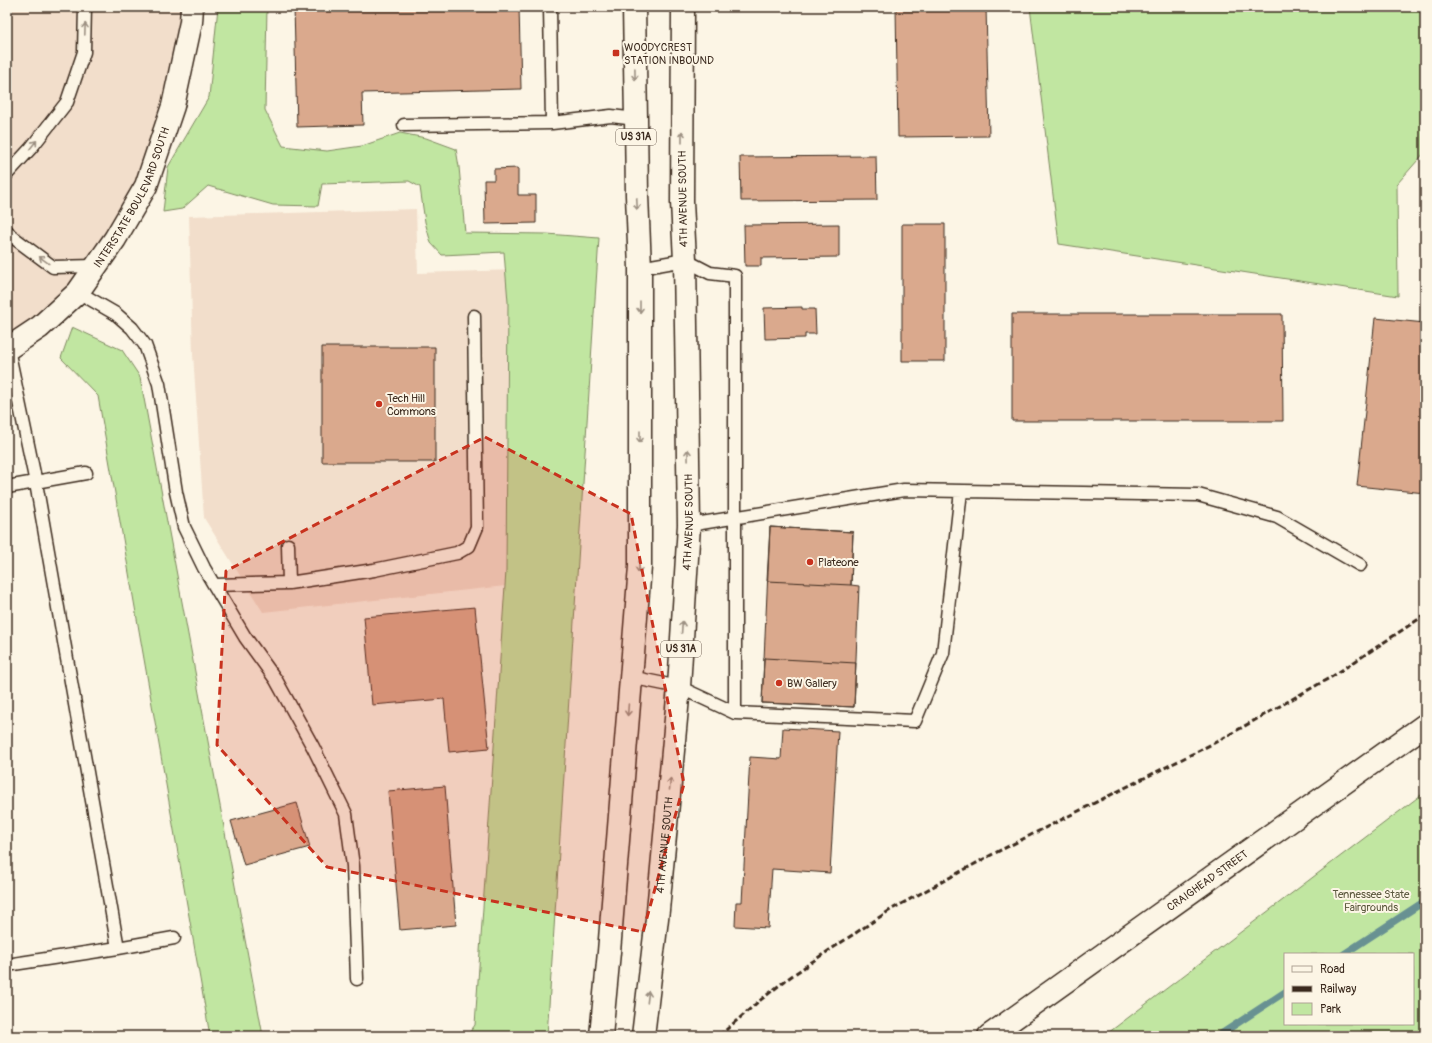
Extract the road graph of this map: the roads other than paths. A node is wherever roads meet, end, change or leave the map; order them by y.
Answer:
1 (86, 7) edge
2 (192, 7) edge
3 (550, 7) edge
4 (634, 7) edge
5 (683, 7) edge
6 (636, 119) junction
7 (552, 123) junction
8 (404, 125) dead end
9 (7, 174) edge
10 (7, 231) edge
11 (685, 260) junction
12 (95, 266) junction
13 (640, 268) junction
14 (78, 292) junction
15 (474, 316) dead end
16 (8, 349) edge
17 (86, 473) dead end
18 (36, 483) junction
19 (7, 487) edge
20 (961, 491) junction
21 (735, 518) junction
22 (689, 525) junction
23 (288, 545) dead end
24 (1360, 565) dead end
25 (289, 583) junction
26 (214, 585) junction
27 (630, 677) junction
28 (678, 687) junction
29 (735, 713) junction
30 (1425, 725) edge
31 (174, 938) dead end
32 (118, 948) junction
33 (7, 965) edge
34 (357, 980) dead end
35 (600, 1036) edge
36 (643, 1036) edge
37 (989, 1036) edge

9 -> 1 lane
2 - 12 main road, INTERSTATE BOULEVARD SOUTH
3 - 7 lane
4 -> 6 main road, US 31A
11 -> 5 main road, 4TH AVENUE SOUTH / US 31A
6 - 7 lane
6 -> 13 main road, US 31A
7 - 8 lane
12 -> 10 lane
11 - 13 lane
11 - 21 lane
22 -> 11 main road, 4TH AVENUE SOUTH / US 31A
12 - 14 main road, INTERSTATE BOULEVARD SOUTH
13 -> 27 main road, US 31A
14 - 16 main road, INTERSTATE BOULEVARD SOUTH
14 - 26 lane
15 - 25 lane
16 - 18 lane
17 - 18 lane
18 - 19 lane
18 - 32 lane
20 - 21 lane
20 - 24 lane
20 - 29 lane
21 - 22 lane
21 - 29 lane
28 -> 22 main road, 4TH AVENUE SOUTH / US 31A
23 - 25 lane
25 - 26 lane
26 - 34 lane
27 - 28 lane
27 -> 35 main road, US 31A
28 - 29 lane
36 -> 28 main road, 4TH AVENUE SOUTH / US 31A
30 - 37 main road, CRAIGHEAD STREET
31 - 32 lane
32 - 33 lane

